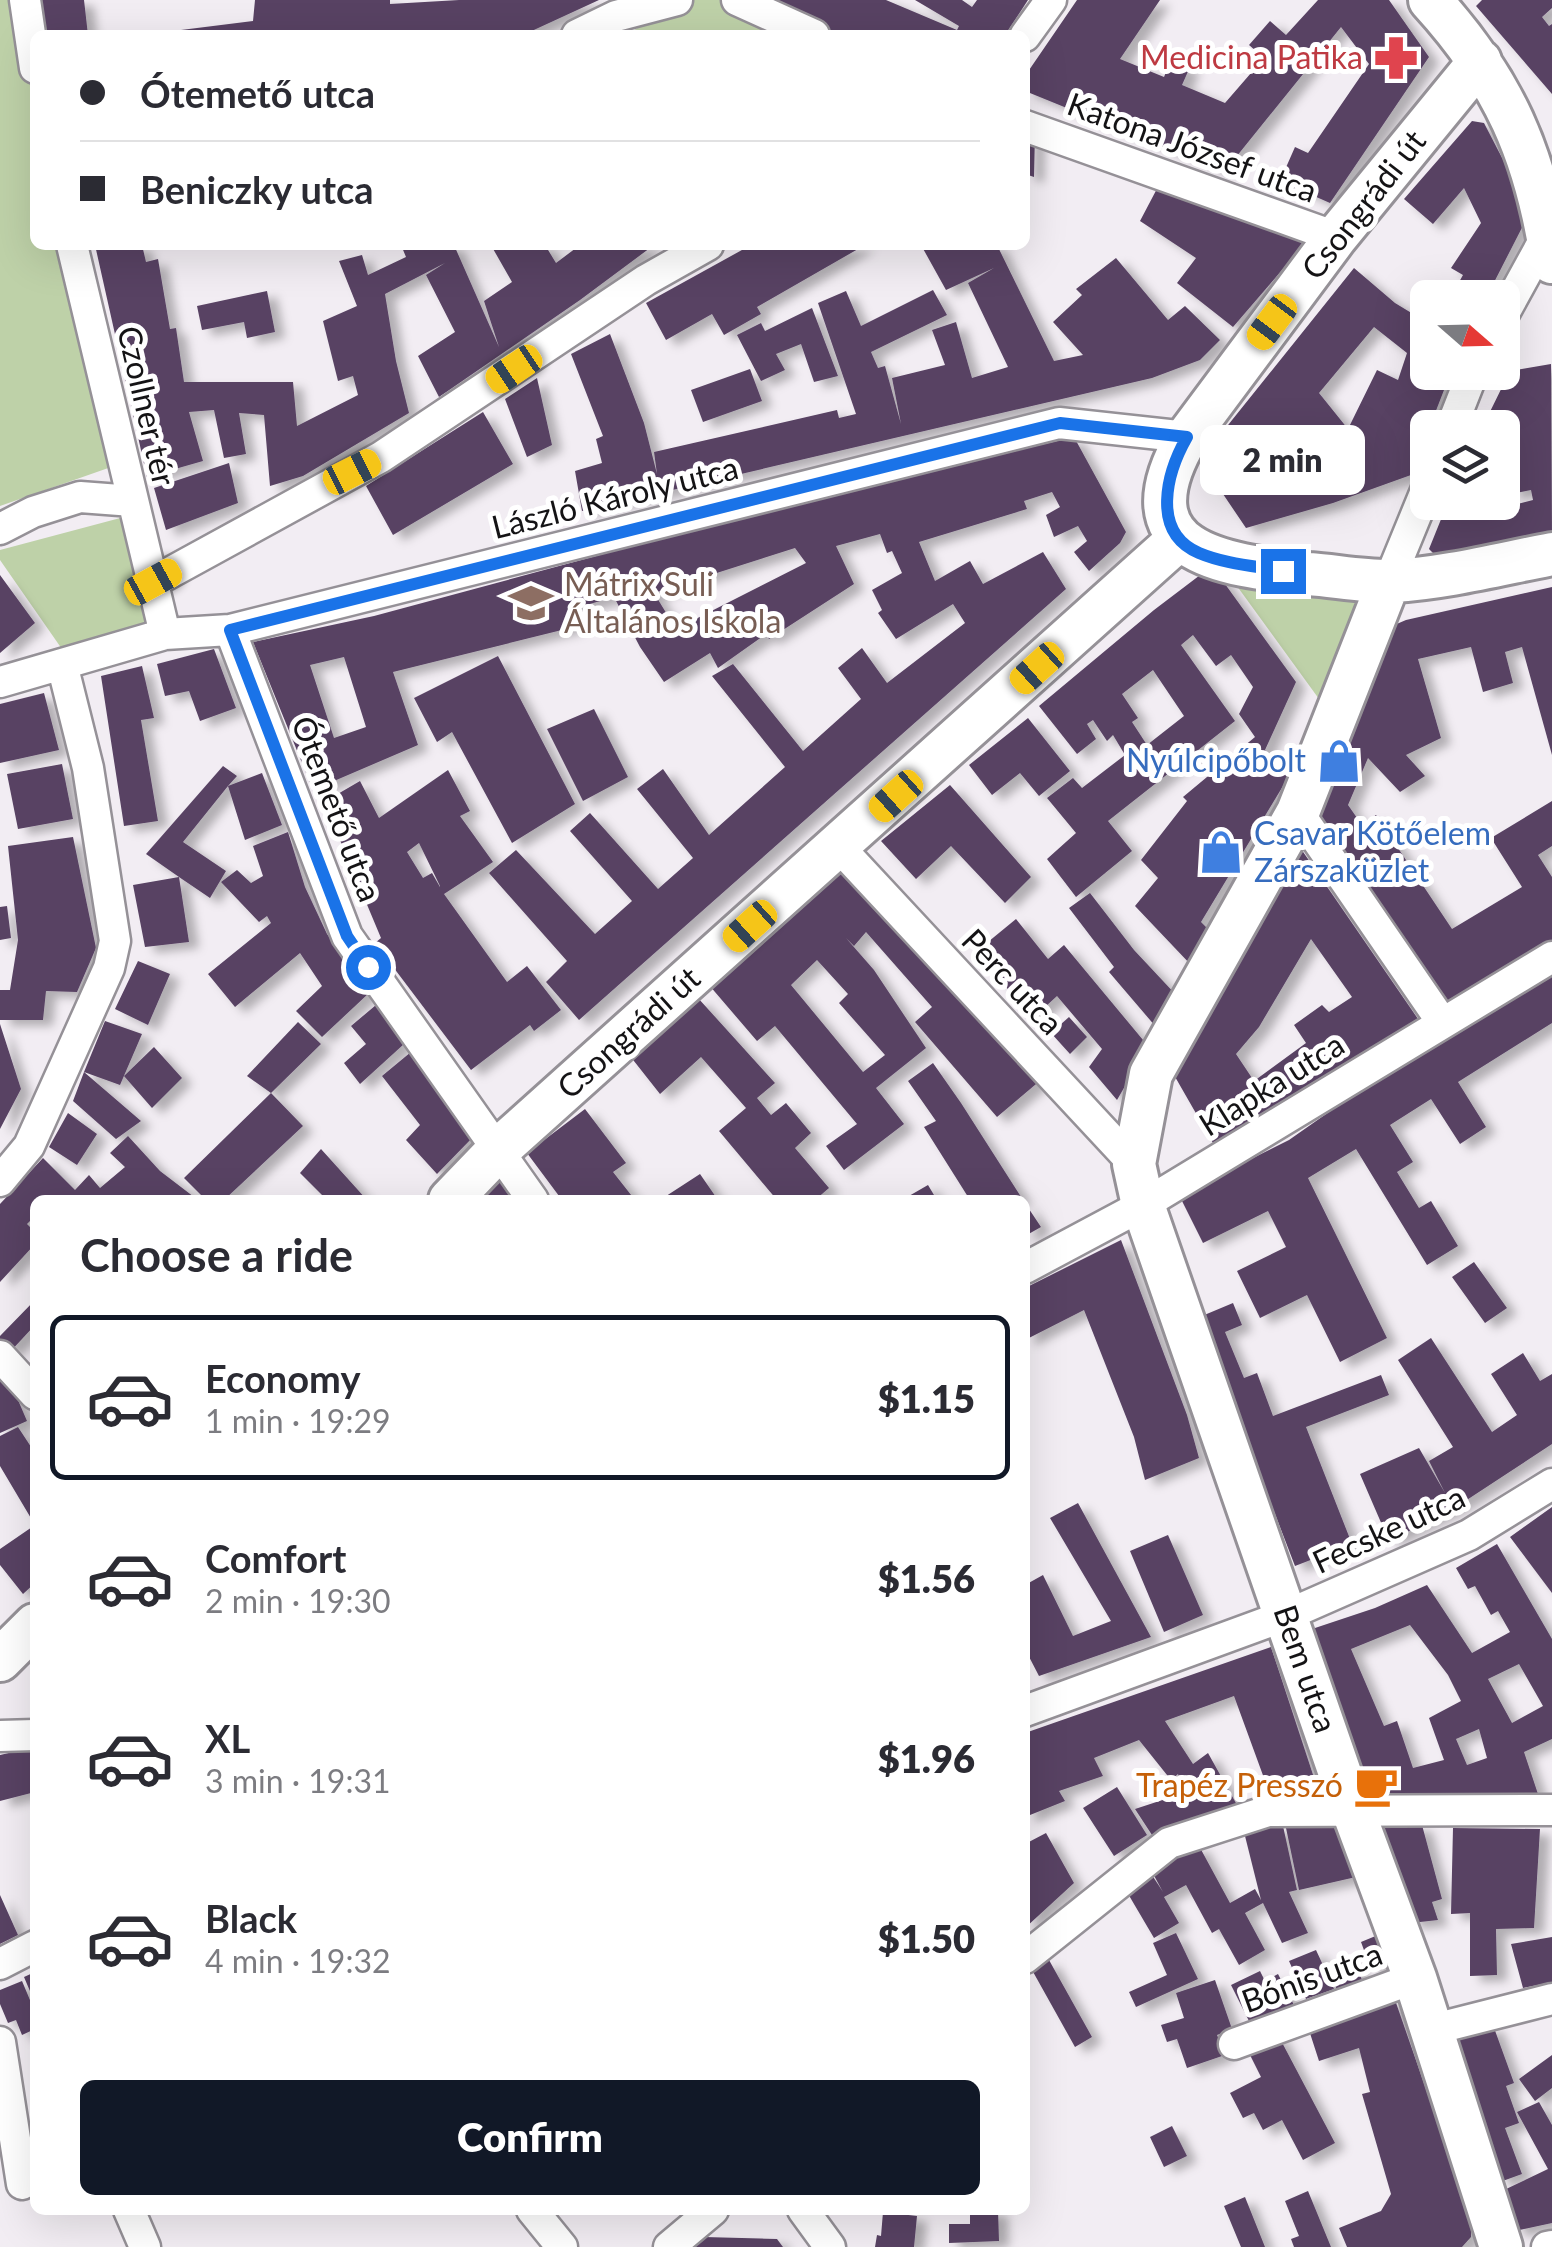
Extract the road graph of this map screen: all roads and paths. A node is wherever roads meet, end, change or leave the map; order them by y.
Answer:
1 (25, 0) edge
2 (678, 0) edge
3 (736, 0) edge
4 (1051, 0) edge
5 (1441, 4) edge
6 (587, 30) edge
7 (803, 30) edge
8 (1029, 30) edge
9 (30, 34) edge
10 (1480, 61) junction
11 (1030, 128) edge
12 (1546, 186) edge
13 (1336, 237) junction
14 (1550, 248) edge
15 (73, 250) edge
16 (699, 250) edge
17 (1520, 291) edge
18 (1187, 437) junction
19 (133, 502) junction
20 (1414, 520) edge
21 (0, 529) edge
22 (1179, 539) junction
23 (1552, 554) edge
24 (1389, 581) junction
25 (153, 582) junction
26 (230, 630) junction
27 (165, 634) junction
28 (62, 664) junction
29 (0, 682) edge
30 (1298, 812) junction
31 (839, 847) junction
32 (1552, 957) edge
33 (1442, 1022) junction
34 (498, 1150) junction
35 (0, 1181) edge
36 (1139, 1184) junction
37 (455, 1195) edge
38 (530, 1195) edge
39 (1030, 1264) edge
40 (0, 1356) edge
41 (30, 1389) edge
42 (1552, 1484) edge
43 (1287, 1615) junction
44 (30, 1630) edge
45 (0, 1660) edge
46 (1030, 1708) edge
47 (1352, 1808) junction
48 (1552, 1810) edge
49 (30, 1949) edge
50 (1030, 1954) edge
51 (0, 1964) edge
52 (1415, 1978) junction
53 (1552, 1999) edge
54 (1430, 2030) junction
55 (0, 2042) edge
56 (1234, 2044) dead end
57 (19, 2186) edge
58 (131, 2215) edge
59 (536, 2215) edge
60 (708, 2215) edge
61 (807, 2215) edge
62 (145, 2247) edge
63 (562, 2247) edge
64 (670, 2247) edge
65 (830, 2247) edge
66 (1502, 2247) edge

1 - 9 street
2 - 6 street
3 - 7 street
4 - 8 street
5 - 10 street
10 - 12 street
10 - 13 street, Csongrádi út
11 - 13 street, Katona József utca
12 - 14 street
13 - 18 street, Csongrádi út
14 - 17 street
15 - 19 street, Czollner tér
16 - 25 street
18 - 22 street, Csongrádi út
18 - 26 street, László Károly utca
19 - 21 street
19 - 25 street, Czollner tér
20 - 24 street
22 - 24 street
22 - 31 street, Csongrádi út
23 - 24 street
24 - 30 street
25 - 27 street, Czollner tér
26 - 27 street, László Károly utca
26 - 34 street, Ótemető utca
27 - 28 street, László Károly utca
28 - 29 street, László Károly utca
28 - 35 street
30 - 33 street
30 - 36 street
31 - 34 street, Csongrádi út
31 - 36 street, Perc utca
32 - 33 street, Klapka utca
33 - 36 street, Klapka utca
34 - 37 street, Csongrádi út
34 - 38 street, Ótemető utca
36 - 39 street, Klapka utca
36 - 43 street, Bem utca
40 - 41 street
42 - 43 street, Fecske utca
43 - 46 street, Fecske utca
43 - 47 street, Bem utca
44 - 45 street
47 - 48 street
47 - 50 street
47 - 52 street, Bem utca
49 - 51 street
52 - 54 street, Bem utca
52 - 56 street, Bónis utca
53 - 54 street
54 - 66 street, Bem utca
55 - 57 street
58 - 62 street
59 - 63 street
60 - 64 street
61 - 65 street

